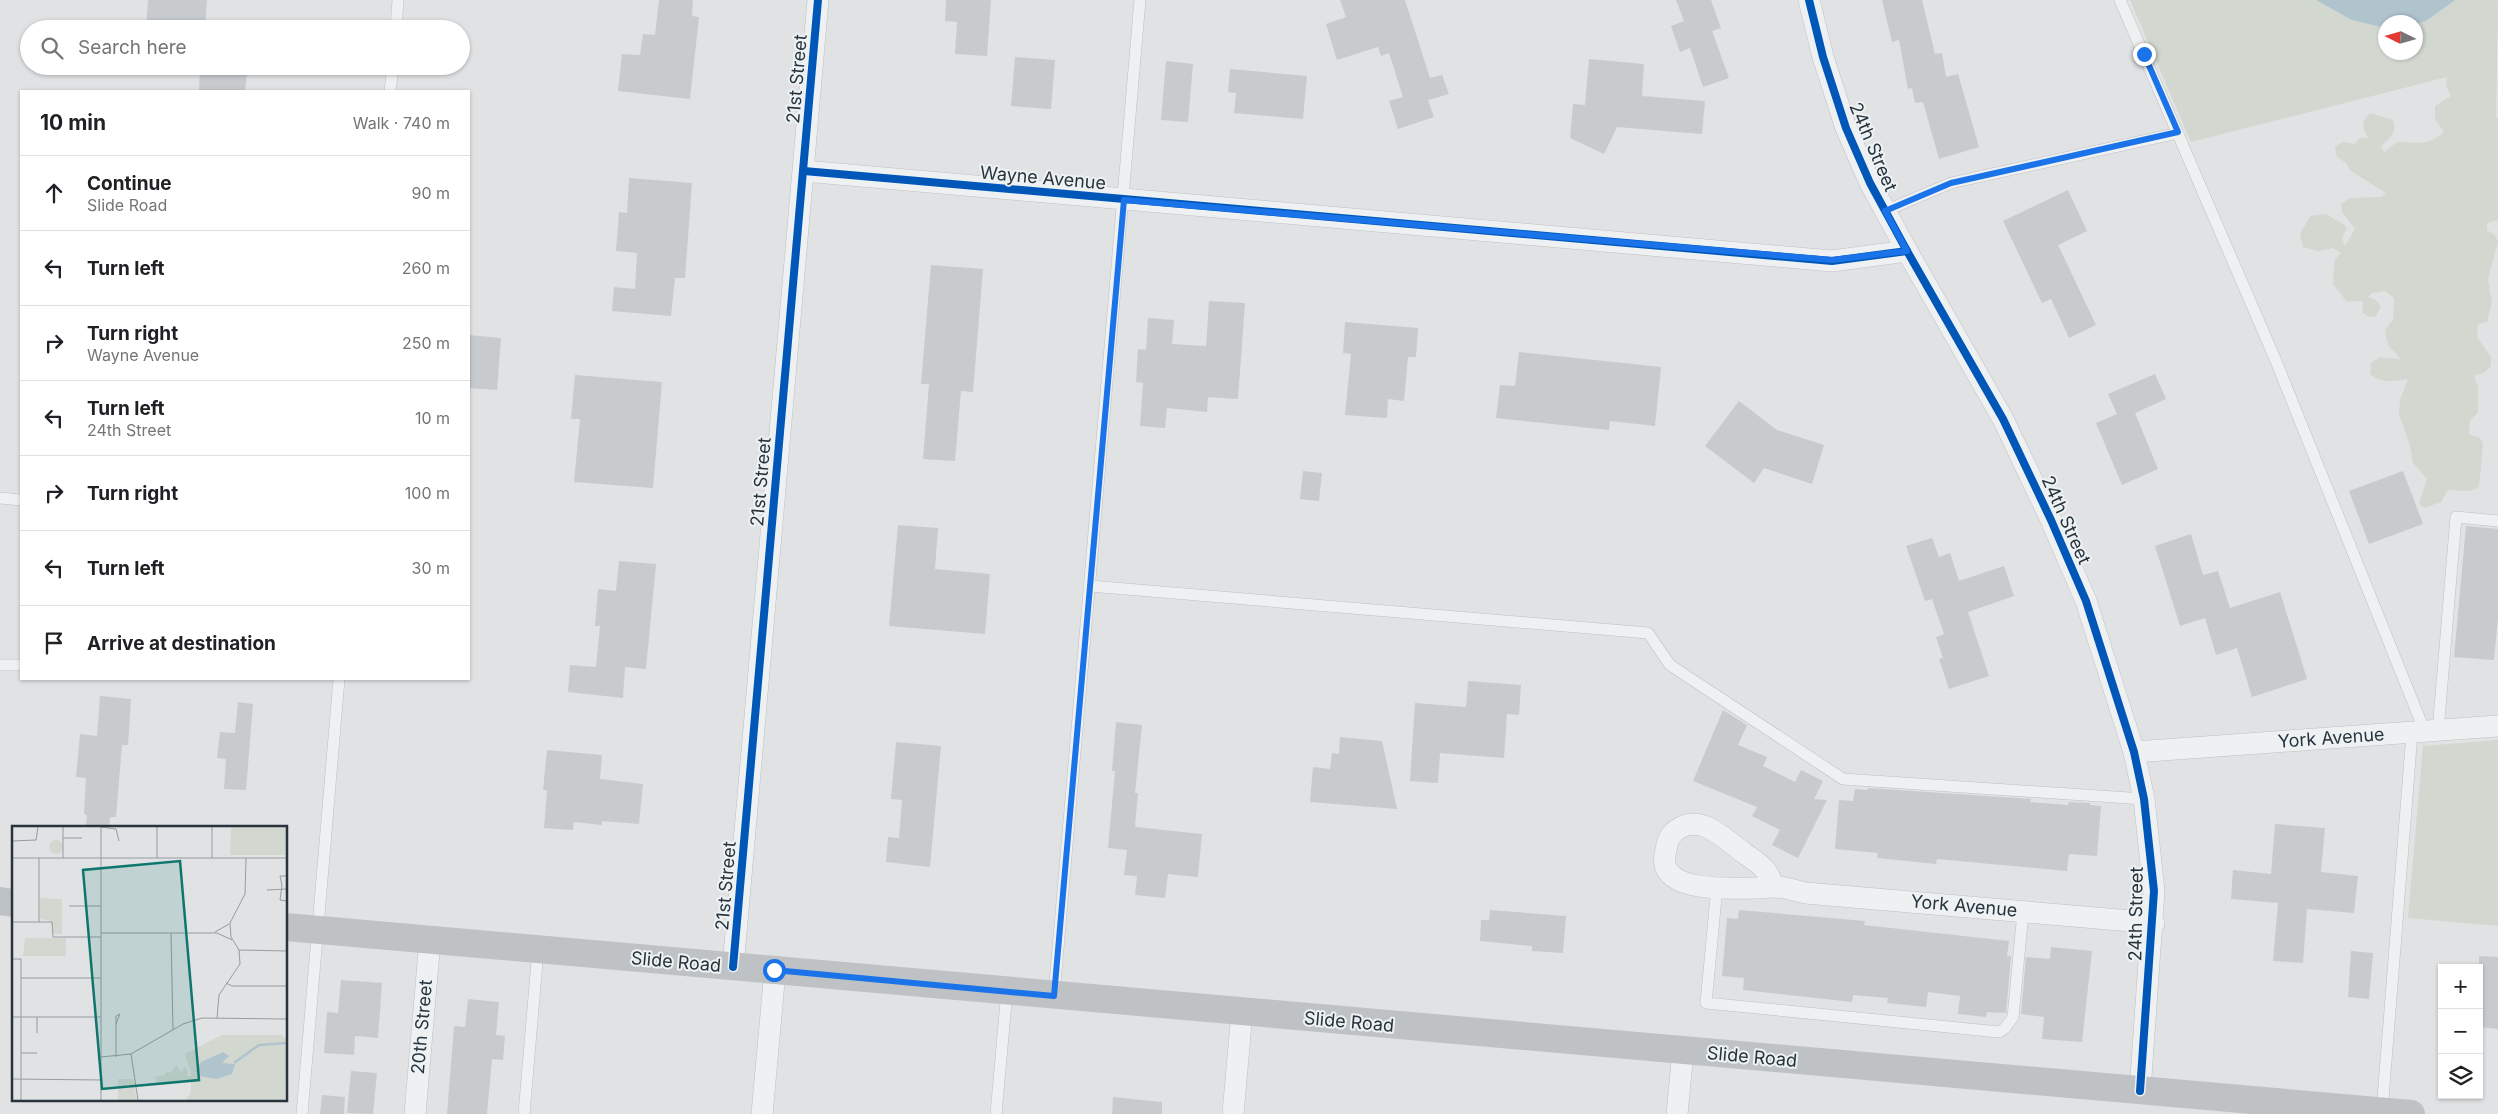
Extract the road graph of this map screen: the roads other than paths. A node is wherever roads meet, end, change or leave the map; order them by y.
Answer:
1 (398, 0) edge
2 (818, 0) edge
3 (1140, 0) edge
4 (1809, 0) edge
5 (2120, 0) edge
6 (397, 20) edge
7 (391, 75) edge
8 (390, 90) edge
9 (2178, 132) junction
10 (804, 171) junction
11 (1124, 200) junction
12 (1885, 211) junction
13 (1907, 251) junction
14 (0, 498) edge
15 (20, 500) edge
16 (2498, 521) edge
17 (1090, 586) junction
18 (0, 665) edge
19 (20, 665) edge
20 (340, 680) edge
21 (2498, 726) edge
22 (2425, 732) junction
23 (2134, 752) junction
24 (2144, 799) junction
25 (1716, 886) junction
26 (1774, 887) junction
27 (2023, 912) junction
28 (2154, 923) junction
29 (288, 927) edge
30 (318, 930) junction
31 (430, 940) junction
32 (538, 950) junction
33 (733, 967) junction
34 (774, 970) junction
35 (1007, 991) junction
36 (1054, 996) junction
37 (1242, 1012) junction
38 (1683, 1052) junction
39 (2140, 1091) junction
40 (2395, 1113) edge
41 (302, 1114) edge
42 (415, 1114) edge
43 (524, 1114) edge
44 (762, 1114) edge
45 (996, 1114) edge
46 (1233, 1114) edge
47 (1678, 1114) edge

1 - 6 lane
2 - 10 street, 21st Street
3 - 11 lane
4 - 12 street, 24th Street
5 - 9 lane
7 - 8 lane
9 - 12 lane
9 - 22 lane
10 - 11 street, Wayne Avenue
10 - 33 street, 21st Street
11 - 13 street, Wayne Avenue
11 - 17 lane
12 - 13 street, 24th Street
13 - 23 street, 24th Street
14 - 15 lane
16 - 22 lane
17 - 24 lane
17 - 36 lane
18 - 19 lane
20 - 30 lane
21 - 22 street, York Avenue
22 - 23 street, York Avenue
22 - 40 lane
23 - 24 street, 24th Street
24 - 28 street, 24th Street
25 - 26 street, York Avenue
25 - 26 street, York Avenue
25 - 27 lane
26 - 27 street, York Avenue
27 - 28 street, York Avenue
28 - 39 street, 24th Street
29 - 30 main road, Slide Road
30 - 31 main road, Slide Road
30 - 41 lane
31 - 32 main road, Slide Road
31 - 42 street, 20th Street
32 - 33 main road, Slide Road
32 - 43 lane
33 - 34 main road, Slide Road
34 - 35 main road, Slide Road
34 - 44 street
35 - 36 main road, Slide Road
35 - 45 lane
36 - 37 main road, Slide Road
37 - 38 main road, Slide Road
37 - 46 street
38 - 39 main road, Slide Road
38 - 47 street
39 - 40 main road, Slide Road

